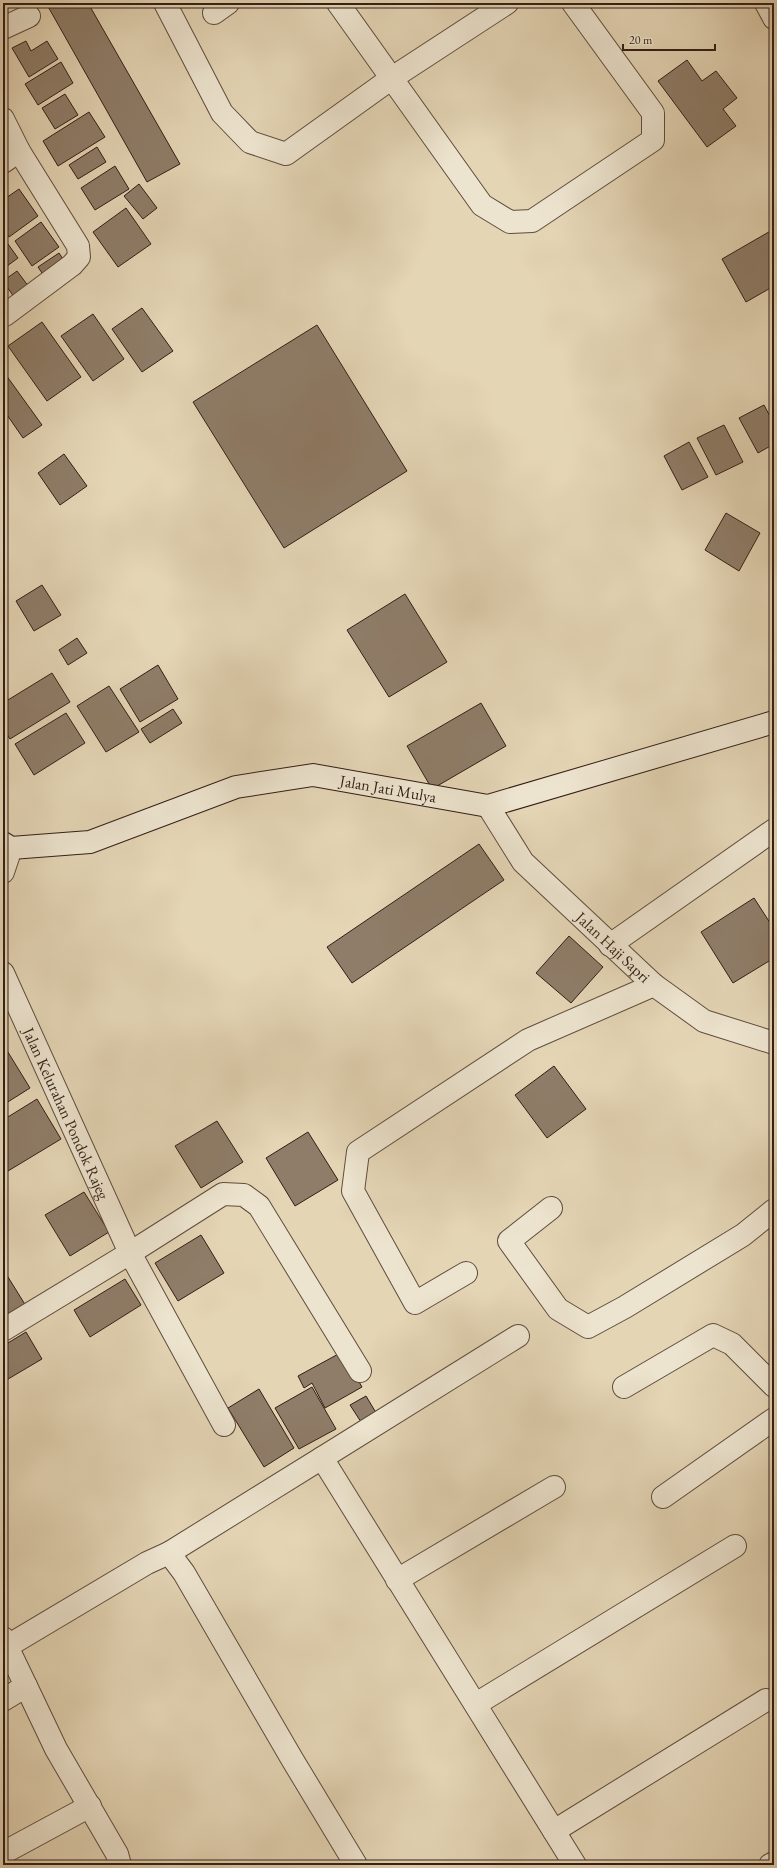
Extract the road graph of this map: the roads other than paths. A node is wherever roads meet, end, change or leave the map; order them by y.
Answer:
1 (164, 3) edge
2 (338, 3) edge
3 (507, 3) edge
4 (573, 3) edge
5 (766, 3) edge
6 (29, 16) dead end
7 (774, 18) edge
8 (3, 28) edge
9 (392, 78) junction
10 (3, 119) edge
11 (11, 157) edge
12 (5, 315) dead end
13 (774, 723) edge
14 (488, 806) junction
15 (774, 830) edge
16 (7, 846) edge
17 (3, 872) edge
18 (610, 945) junction
19 (3, 973) edge
20 (654, 985) junction
21 (774, 1043) edge
22 (551, 1208) dead end
23 (774, 1210) edge
24 (130, 1253) junction
25 (466, 1273) dead end
26 (3, 1330) edge
27 (518, 1336) dead end
28 (360, 1371) dead end
29 (774, 1386) edge
30 (624, 1387) dead end
31 (774, 1419) edge
32 (224, 1425) dead end
33 (322, 1458) junction
34 (554, 1487) dead end
35 (663, 1497) dead end
36 (735, 1546) dead end
37 (169, 1553) junction
38 (397, 1580) junction
39 (5, 1642) edge
40 (26, 1686) junction
41 (3, 1700) edge
42 (766, 1700) dead end
43 (476, 1704) junction
44 (90, 1806) junction
45 (554, 1831) junction
46 (3, 1853) edge
47 (774, 1863) edge
48 (120, 1865) edge
49 (356, 1865) edge
50 (575, 1865) edge
51 (770, 1865) edge

1 - 9 street
2 - 9 street
3 - 9 street
4 - 9 street
5 - 7 street
6 - 8 street
10 - 11 street
11 - 12 street
13 - 14 street, Jalan Jati Mulya
14 - 16 street, Jalan Jati Mulya
14 - 18 street, Jalan Haji Sapri
15 - 18 street
16 - 17 street
18 - 20 street, Jalan Haji Sapri
19 - 24 street, Jalan Kelurahan Pondok Rajeg
20 - 21 street, Jalan Haji Sapri
20 - 25 street
22 - 23 street
24 - 26 street
24 - 28 street
24 - 32 street, Jalan Kelurahan Pondok Rajeg
27 - 33 street
29 - 30 street
31 - 35 street
33 - 37 street
33 - 38 street
34 - 38 street
36 - 43 street
37 - 39 street
37 - 49 street
38 - 43 street
39 - 40 street
40 - 41 street
40 - 44 street
42 - 45 street
43 - 45 street
44 - 46 street
44 - 48 street
45 - 50 street
47 - 51 street

